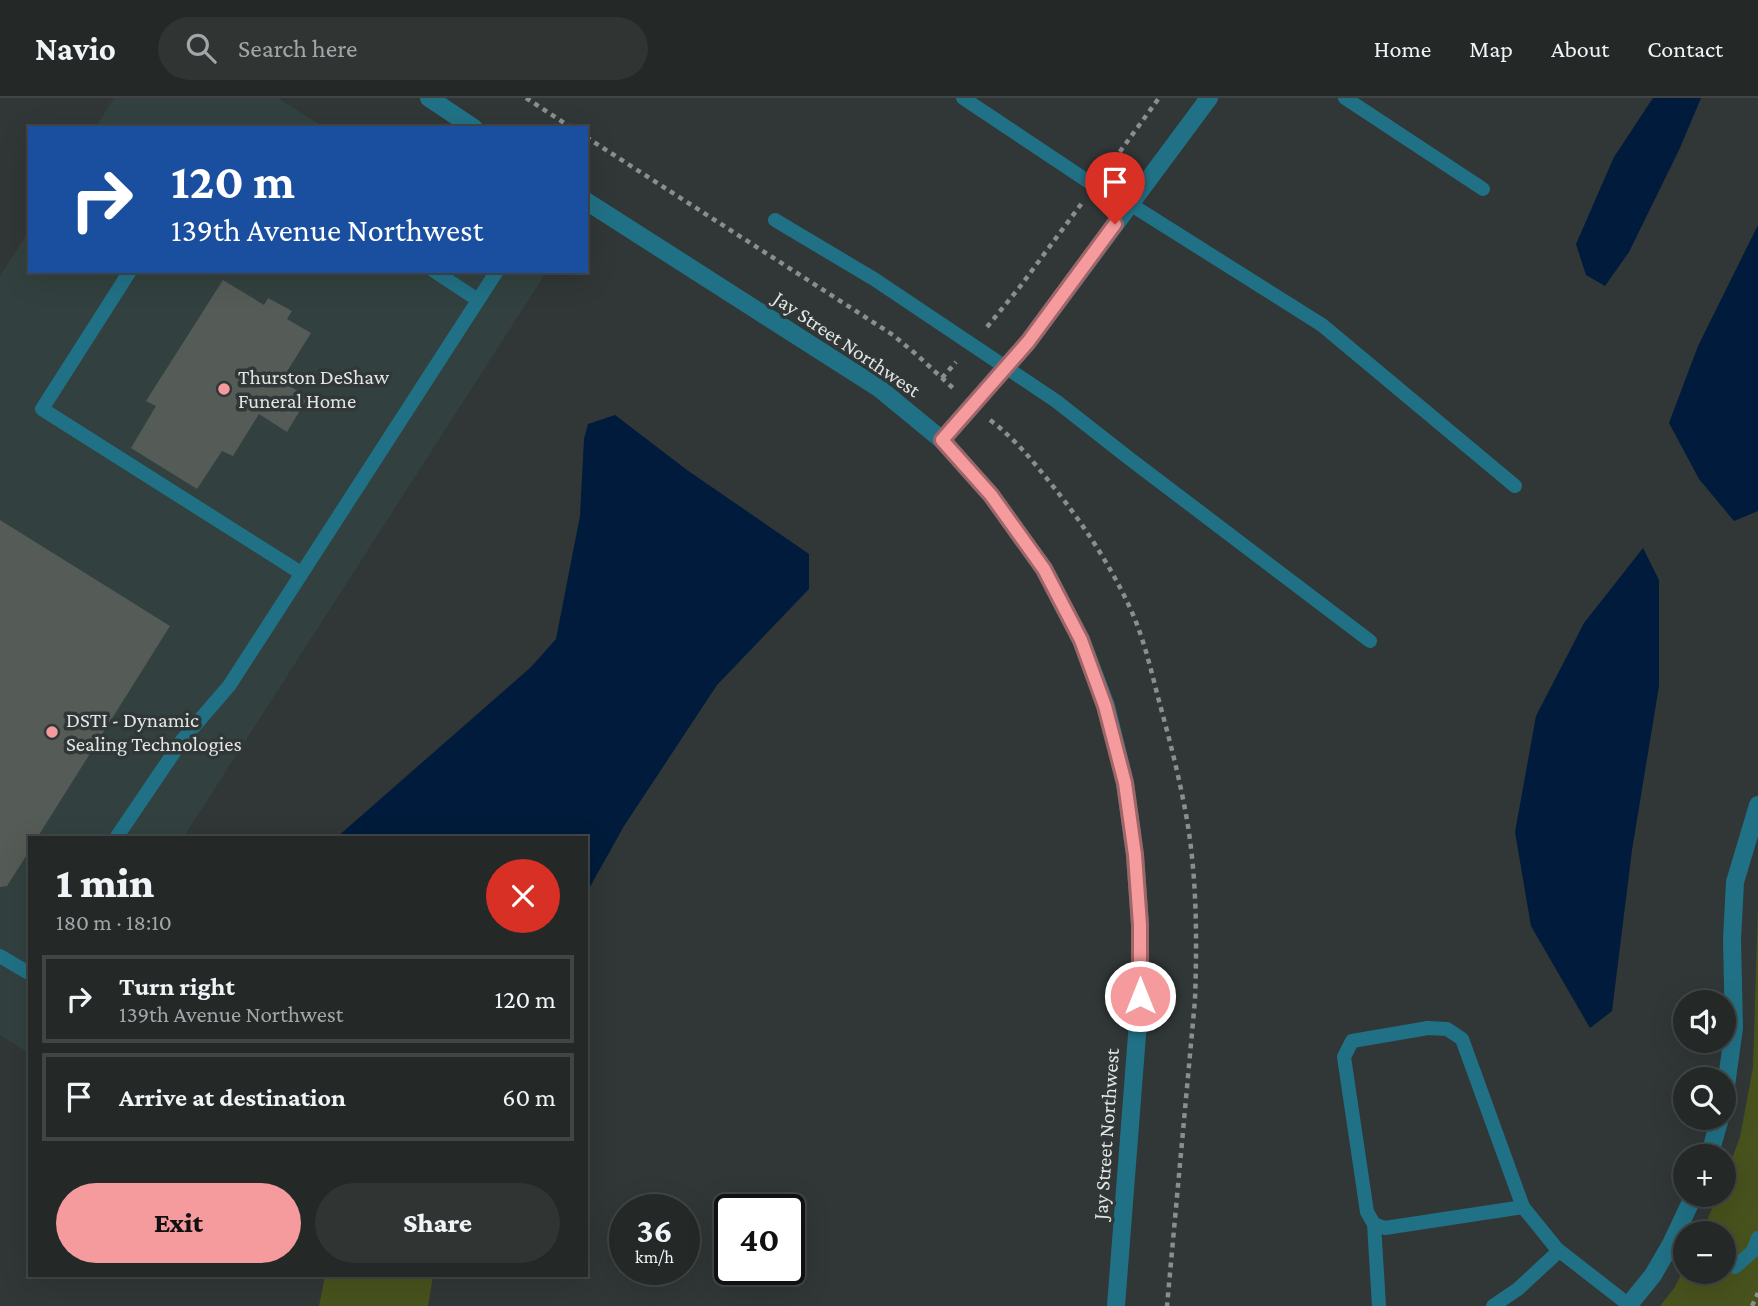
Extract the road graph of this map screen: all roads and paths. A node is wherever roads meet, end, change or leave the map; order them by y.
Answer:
1 (429, 98) edge
2 (526, 98) edge
3 (963, 98) edge
4 (1159, 98) edge
5 (1209, 98) edge
6 (1345, 98) edge
7 (471, 126) edge
8 (569, 126) edge
9 (588, 138) edge
10 (1095, 186) junction
11 (1483, 189) dead end
12 (588, 202) edge
13 (1130, 204) junction
14 (775, 220) dead end
15 (129, 273) edge
16 (438, 273) edge
17 (496, 273) edge
18 (478, 300) junction
19 (971, 345) junction
20 (1006, 367) junction
21 (942, 440) junction
22 (1515, 486) dead end
23 (302, 573) junction
24 (1370, 641) dead end
25 (1758, 805) edge
26 (117, 836) edge
27 (0, 956) edge
28 (28, 971) edge
29 (1729, 1067) edge
30 (1523, 1208) junction
31 (1374, 1224) junction
32 (1758, 1238) edge
33 (1559, 1251) junction
34 (1673, 1253) edge
35 (1736, 1266) edge
36 (1758, 1293) edge
37 (1116, 1306) edge
38 (1379, 1306) edge
39 (1493, 1306) edge
40 (1628, 1306) edge
41 (1752, 1306) edge

1 - 7 street
2 - 8 path
3 - 10 lane
4 - 10 path
5 - 13 street
6 - 11 lane
9 - 19 path
10 - 13 lane
10 - 19 path
12 - 21 street, Jay Street Northwest
13 - 20 street
13 - 22 lane
14 - 19 lane
15 - 23 lane
16 - 18 lane
17 - 18 lane
18 - 23 lane
19 - 20 lane
20 - 21 street
20 - 24 lane
21 - 37 street, Jay Street Northwest
23 - 26 lane
25 - 29 street
27 - 28 lane
30 - 31 lane
30 - 31 lane
30 - 33 lane
31 - 38 lane
32 - 35 lane
33 - 39 lane
33 - 40 lane
34 - 40 street
36 - 41 path

